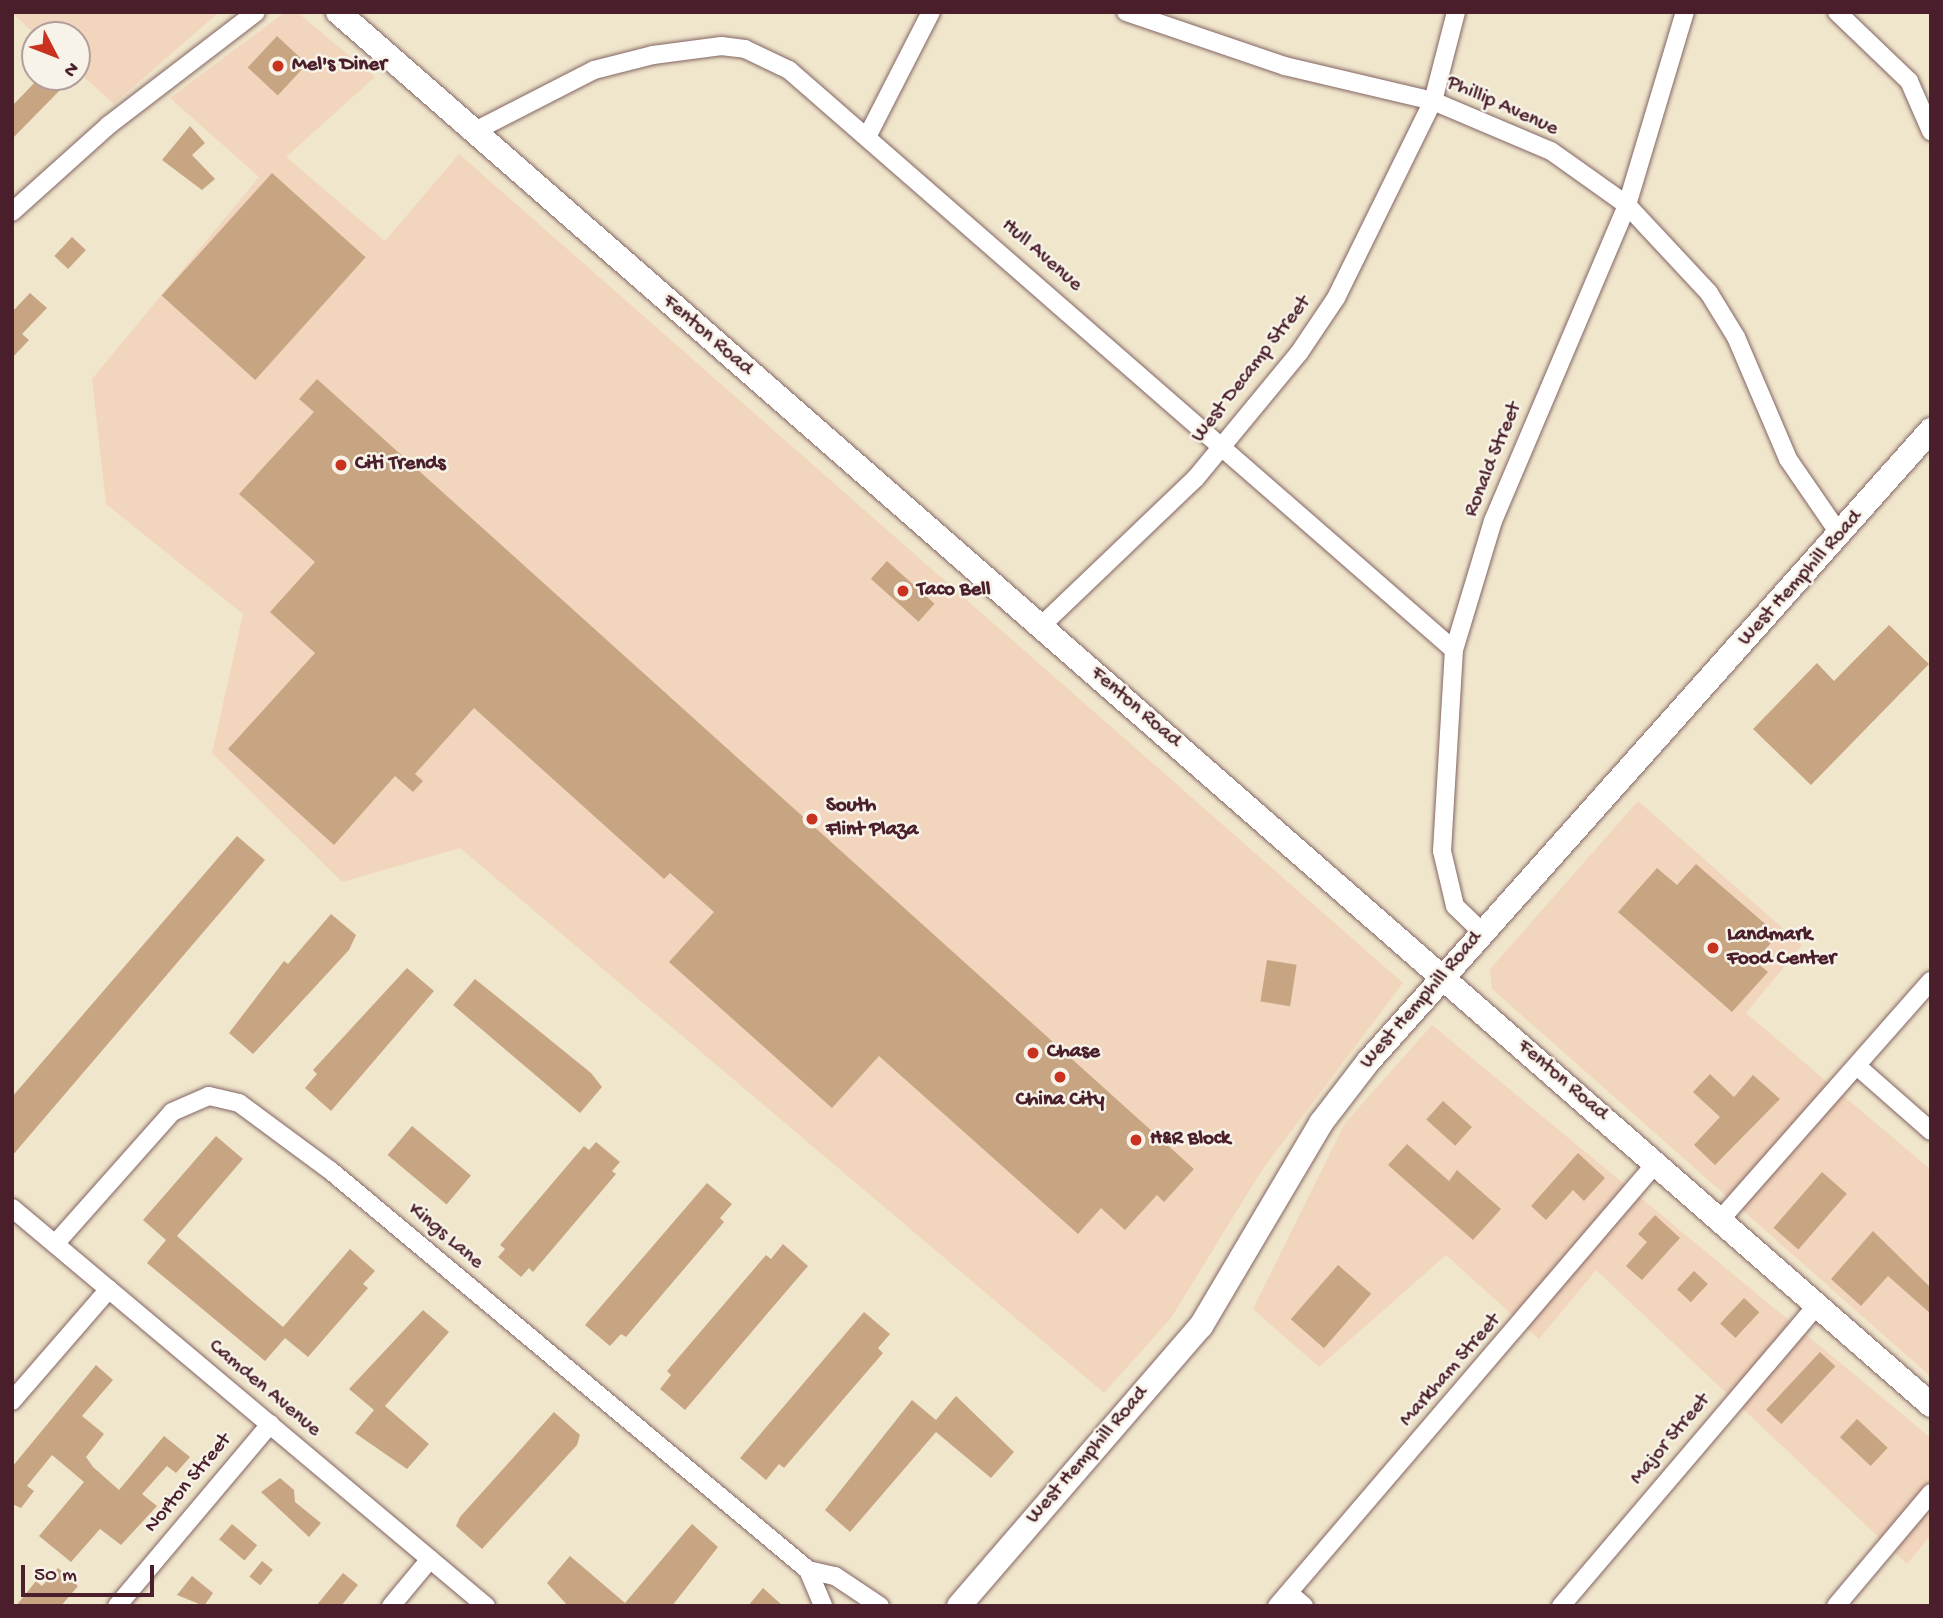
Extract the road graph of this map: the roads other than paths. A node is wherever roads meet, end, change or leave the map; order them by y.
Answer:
1 (256, 12) edge
2 (338, 12) edge
3 (931, 12) edge
4 (1126, 12) edge
5 (1456, 12) edge
6 (1685, 12) edge
7 (1837, 12) edge
8 (1433, 101) junction
9 (1931, 131) edge
10 (472, 132) junction
11 (868, 135) junction
12 (1627, 205) junction
13 (12, 212) edge
14 (1931, 430) edge
15 (1224, 446) junction
16 (1840, 536) junction
17 (1041, 626) junction
18 (1454, 650) junction
19 (1483, 933) junction
20 (1444, 977) junction
21 (1931, 981) edge
22 (1857, 1066) junction
23 (1931, 1131) edge
24 (1656, 1163) junction
25 (12, 1208) edge
26 (1720, 1220) junction
27 (55, 1244) junction
28 (109, 1289) junction
29 (1817, 1305) junction
30 (12, 1401) edge
31 (1931, 1405) edge
32 (270, 1424) junction
33 (1931, 1493) edge
34 (430, 1559) junction
35 (808, 1570) junction
36 (1283, 1599) edge
37 (117, 1606) edge
38 (391, 1606) edge
39 (486, 1606) edge
40 (823, 1606) edge
41 (880, 1606) edge
42 (958, 1606) edge
43 (1304, 1606) edge
44 (1561, 1606) edge
45 (1836, 1606) edge

1 - 13 street
2 - 10 street, Fenton Road
3 - 11 street
4 - 8 street, Phillip Avenue
5 - 8 street, West Decamp Street
6 - 12 street, Ronald Street
7 - 9 street
8 - 12 street, Phillip Avenue
8 - 15 street, West Decamp Street
10 - 11 street, Hull Avenue
10 - 17 street, Fenton Road
11 - 15 street, Hull Avenue
12 - 16 street, Phillip Avenue
12 - 18 street, Ronald Street
14 - 16 street, West Hemphill Road
15 - 17 street, West Decamp Street
15 - 18 street, Hull Avenue
16 - 19 street, West Hemphill Road
17 - 20 street, Fenton Road
18 - 19 street, Ronald Street
19 - 20 street, West Hemphill Road
20 - 24 street, Fenton Road
20 - 42 street, West Hemphill Road
21 - 22 street
22 - 23 street
22 - 26 street
24 - 26 street, Fenton Road
24 - 36 street, Markham Street
25 - 27 street, Camden Avenue
26 - 29 street, Fenton Road
27 - 28 street, Camden Avenue
27 - 35 street, Kings Lane
28 - 30 street
28 - 32 street, Camden Avenue
29 - 31 street, Fenton Road
29 - 44 street, Major Street
32 - 34 street, Camden Avenue
32 - 37 street, Norton Street
33 - 45 street
34 - 38 street
34 - 39 street, Camden Avenue
35 - 40 street, Kings Lane
35 - 41 street, Kings Lane
36 - 43 street

